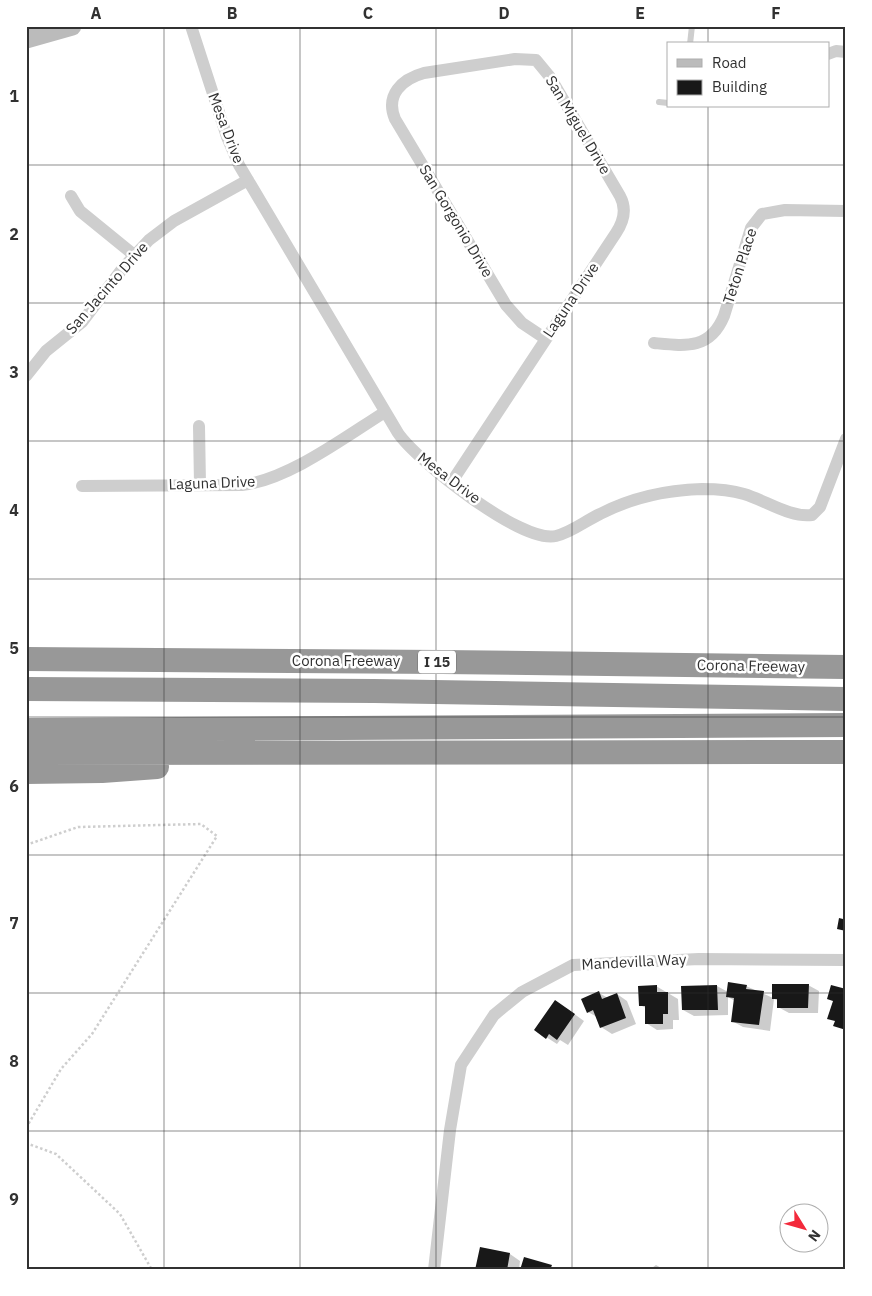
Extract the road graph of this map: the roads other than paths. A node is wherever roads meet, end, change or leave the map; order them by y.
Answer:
1 (72, 26) edge
2 (191, 26) edge
3 (692, 26) edge
4 (26, 39) edge
5 (690, 42) edge
6 (846, 52) edge
7 (830, 53) edge
8 (396, 90) joint
9 (659, 102) dead end
10 (667, 102) edge
11 (248, 180) junction
12 (71, 196) dead end
13 (846, 211) edge
14 (624, 217) joint
15 (134, 255) junction
16 (546, 339) junction
17 (654, 343) dead end
18 (26, 376) edge
19 (385, 412) junction
20 (199, 426) dead end
21 (844, 446) edge
22 (450, 482) junction
23 (200, 485) junction
24 (82, 486) dead end
25 (27, 659) edge
26 (846, 668) edge
27 (26, 689) edge
28 (366, 691) junction
29 (846, 699) edge
30 (26, 705) edge
31 (26, 718) edge
32 (846, 725) edge
33 (359, 726) junction
34 (26, 730) edge
35 (846, 752) edge
36 (26, 753) edge
37 (320, 753) junction
38 (26, 772) edge
39 (846, 960) edge
40 (434, 1270) edge

1 - 4 main road
2 - 11 street, Mesa Drive
3 - 5 lane
6 - 7 street
8 - 14 street, San Miguel Drive
8 - 16 street, San Gorgonio Drive
9 - 10 lane
11 - 15 street, San Jacinto Drive
11 - 19 street, Mesa Drive
12 - 15 street
13 - 17 street, Teton Place
14 - 16 street, Laguna Drive
15 - 18 street, San Jacinto Drive
16 - 22 street, Laguna Drive
19 - 22 street, Mesa Drive
19 - 23 street, Laguna Drive
20 - 23 street
21 - 22 street, Mesa Drive
23 - 24 street, Laguna Drive
25 - 26 highway, Corona Freeway / I 15
27 - 28 highway
28 - 29 highway
28 - 30 highway
31 - 33 highway
32 - 33 highway
33 - 34 highway
35 - 37 highway
36 - 37 highway
37 - 38 highway
39 - 40 street, Mandevilla Way

